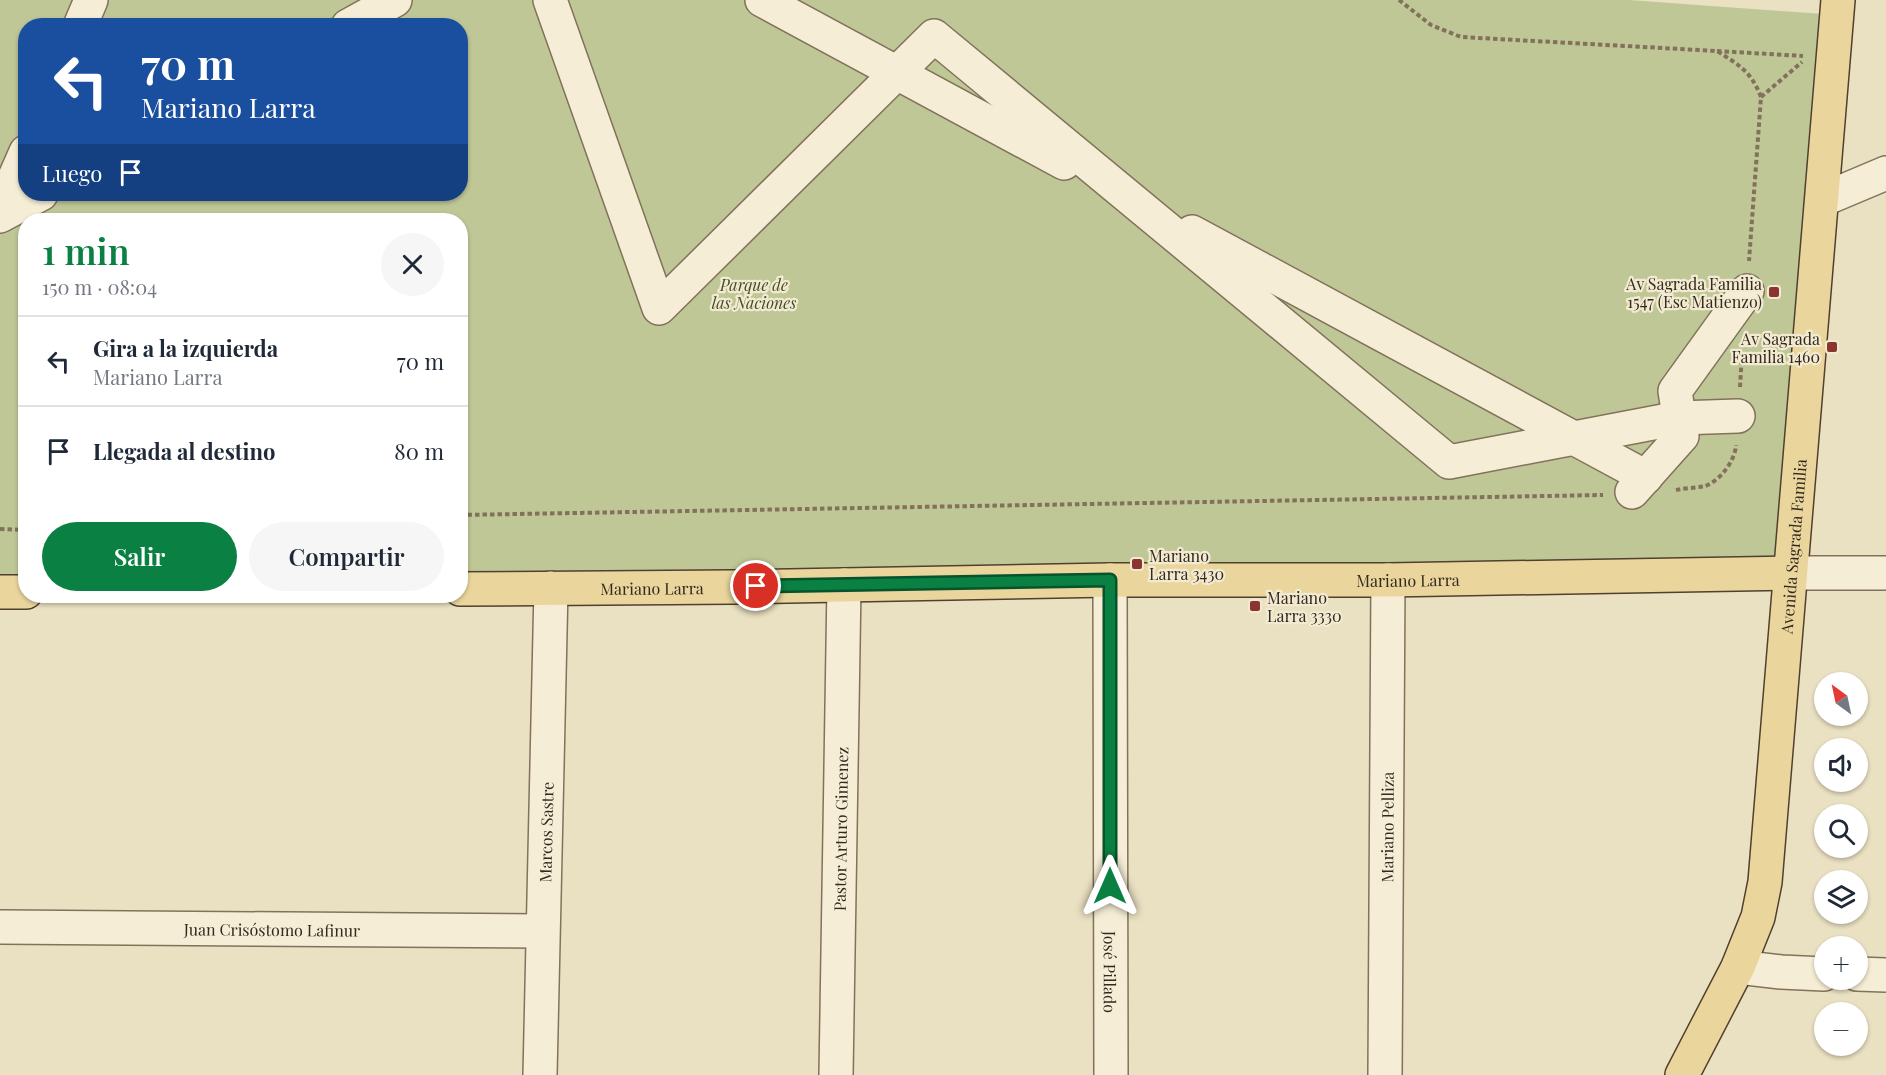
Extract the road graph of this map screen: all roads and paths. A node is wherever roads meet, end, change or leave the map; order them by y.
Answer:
1 (91, 0) edge
2 (394, 0) edge
3 (550, 0) edge
4 (762, 0) edge
5 (1838, 0) edge
6 (83, 18) edge
7 (362, 18) edge
8 (1717, 51) dead end
9 (897, 73) junction
10 (1761, 97) dead end
11 (18, 170) edge
12 (1886, 174) edge
13 (1126, 196) junction
14 (1822, 200) junction
15 (28, 201) edge
16 (0, 211) edge
17 (0, 216) edge
18 (1747, 291) dead end
19 (1738, 416) dead end
20 (1679, 418) junction
21 (1574, 438) junction
22 (0, 529) edge
23 (18, 530) edge
24 (1790, 573) junction
25 (1886, 573) edge
26 (1110, 580) junction
27 (1388, 580) junction
28 (844, 585) junction
29 (551, 588) junction
30 (468, 589) edge
31 (0, 592) edge
32 (18, 592) edge
33 (0, 927) edge
34 (542, 931) junction
35 (1738, 967) junction
36 (1814, 974) edge
37 (1868, 974) edge
38 (1886, 975) edge
39 (540, 1075) edge
40 (837, 1075) edge
41 (1111, 1075) edge
42 (1385, 1075) edge
43 (1682, 1075) edge

1 - 6 street
2 - 7 street
3 - 9 street
4 - 9 street
5 - 14 main road, Avenida Sagrada Familia
8 - 10 path
9 - 13 street
9 - 13 street
11 - 16 street
12 - 14 street
13 - 21 street
13 - 21 street
14 - 24 main road, Avenida Sagrada Familia
15 - 17 street
18 - 20 street
19 - 20 street
20 - 21 street
20 - 21 street
22 - 23 path
24 - 25 street, Mariano Larra
24 - 27 main road, Mariano Larra
24 - 35 main road, Avenida Sagrada Familia
26 - 27 main road, Mariano Larra
26 - 28 main road, Mariano Larra
26 - 41 street, José Pillado
27 - 42 street, Mariano Pelliza
28 - 29 main road, Mariano Larra
28 - 40 street, Pastor Arturo Gimenez
29 - 30 main road, Mariano Larra
29 - 34 street, Marcos Sastre
31 - 32 main road
33 - 34 street, Juan Crisóstomo Lafinur
34 - 39 street, Marcos Sastre
35 - 36 street
35 - 43 main road, Avenida Sagrada Familia
37 - 38 street

